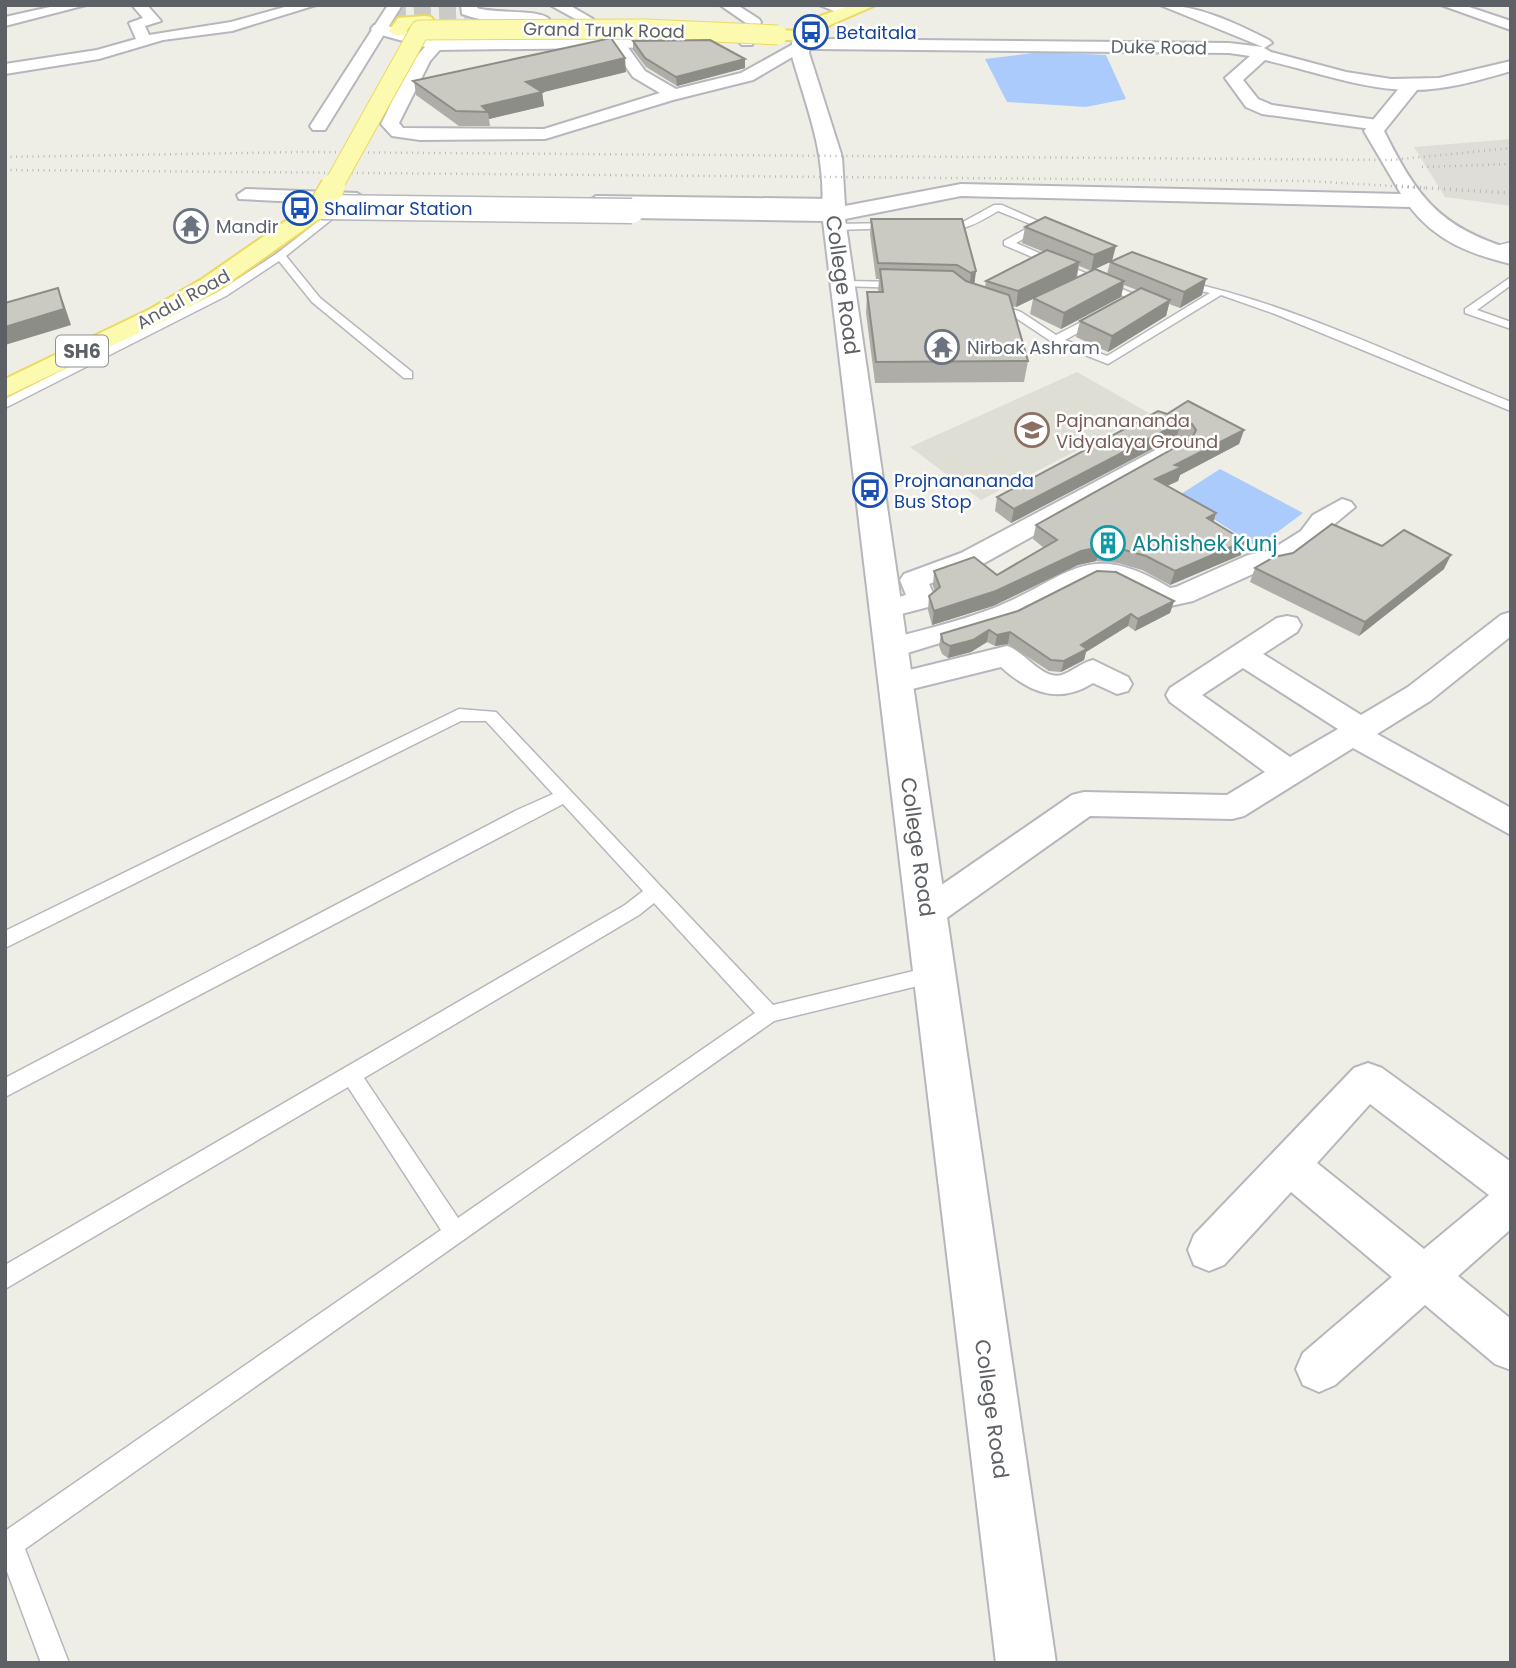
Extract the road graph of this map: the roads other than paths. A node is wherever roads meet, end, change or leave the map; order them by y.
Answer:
1 (79, 5) edge
2 (139, 5) edge
3 (309, 5) edge
4 (413, 5) tunnel mouth
5 (557, 5) edge
6 (727, 5) edge
7 (826, 5) edge
8 (869, 5) edge
9 (1167, 5) edge
10 (1448, 5) edge
11 (62, 7) edge
12 (441, 7) edge
13 (847, 12) junction
14 (473, 13) edge
15 (586, 19) junction
16 (767, 19) edge
17 (399, 20) edge
18 (5, 22) edge
19 (1511, 26) edge
20 (803, 38) junction
21 (144, 40) junction
22 (610, 42) junction
23 (747, 42) junction
24 (436, 46) junction
25 (1263, 52) junction
26 (1311, 65) junction
27 (1511, 66) edge
28 (5, 69) edge
29 (1412, 85) junction
30 (668, 96) junction
31 (1378, 125) junction
32 (319, 127) dead end
33 (246, 195) dead end
34 (1415, 198) junction
35 (350, 199) junction
36 (310, 207) junction
37 (833, 215) junction
38 (927, 225) edge
39 (1041, 225) junction
40 (901, 226) edge
41 (1065, 235) edge
42 (280, 247) junction
43 (1504, 250) edge
44 (1042, 258) junction
45 (1030, 265) edge
46 (1103, 273) edge
47 (1091, 279) junction
48 (1173, 279) edge
49 (1511, 280) edge
50 (845, 284) junction
51 (915, 285) edge
52 (1079, 285) edge
53 (1221, 291) junction
54 (1136, 297) junction
55 (980, 301) edge
56 (1160, 307) edge
57 (1029, 308) edge
58 (1172, 312) edge
59 (1017, 314) junction
60 (1184, 317) junction
61 (1511, 326) edge
62 (1056, 340) junction
63 (408, 375) dead end
64 (5, 389) edge
65 (5, 404) edge
66 (1511, 407) edge
67 (1178, 445) edge
68 (1342, 508) dead end
69 (1511, 621) edge
70 (1287, 625) dead end
71 (891, 647) junction
72 (1242, 654) junction
73 (1117, 684) dead end
74 (1357, 732) junction
75 (1289, 773) junction
76 (563, 797) junction
77 (1511, 823) edge
78 (654, 893) junction
79 (926, 914) junction
80 (5, 940) edge
81 (934, 974) junction
82 (769, 1014) junction
83 (351, 1075) junction
84 (5, 1088) edge
85 (1289, 1165) junction
86 (1511, 1187) edge
87 (1511, 1202) edge
88 (455, 1233) junction
89 (1209, 1250) dead end
90 (1426, 1276) junction
91 (5, 1278) edge
92 (1511, 1348) edge
93 (1319, 1369) dead end
94 (8, 1545) edge
95 (55, 1663) edge
96 (1026, 1663) edge

1 - 11 street
2 - 21 street
3 - 21 street
4 - 17 main road
5 - 15 street
6 - 16 street
7 - 13 street
8 - 13 main road, Grand Trunk Road
9 - 26 street
10 - 19 street
11 - 18 street
12 - 14 main road
12 - 17 main road
13 - 20 main road, Grand Trunk Road
14 - 15 street
14 - 16 main road, Grand Trunk Road
14 - 17 main road, Grand Trunk Road
15 - 22 street
16 - 17 main road, Grand Trunk Road, bridge
16 - 20 main road, Grand Trunk Road
16 - 23 street
17 - 24 street
17 - 32 street
17 - 36 main road
20 - 23 street
20 - 25 street, Duke Road
20 - 30 street
20 - 37 street, College Road
21 - 28 street
22 - 23 street
22 - 24 street
22 - 30 street
24 - 30 street
25 - 26 street, Duke Road
25 - 31 street
26 - 29 street, Duke Road
27 - 29 street, Duke Road
29 - 31 street
31 - 34 street
33 - 35 street
34 - 37 street
34 - 43 street
35 - 37 street
35 - 42 lane
36 - 37 street, bridge
36 - 42 main road, Andul Road
37 - 40 lane
37 - 50 street, College Road
38 - 39 lane
39 - 41 lane
39 - 44 lane
42 - 63 lane
42 - 64 main road, Andul Road / SH6
42 - 65 lane
44 - 45 lane
44 - 47 lane
46 - 47 lane
47 - 52 lane
47 - 54 lane
48 - 53 lane
49 - 61 lane
50 - 51 lane
50 - 71 street, College Road
53 - 60 lane
53 - 66 lane
54 - 56 lane
54 - 62 lane
55 - 59 lane
57 - 59 lane
58 - 60 lane
59 - 62 lane
60 - 62 lane
67 - 71 street
68 - 71 street
69 - 74 street
70 - 72 street
71 - 73 street
71 - 79 street, College Road
72 - 74 street
72 - 75 street
74 - 75 street
74 - 77 street
75 - 79 street
76 - 78 lane
76 - 80 lane
76 - 84 lane
78 - 82 lane
78 - 83 lane
79 - 81 street, College Road
81 - 82 lane
81 - 96 street, College Road
82 - 88 lane
83 - 88 lane
83 - 91 lane
85 - 86 street
85 - 89 street
85 - 90 street
87 - 90 street
88 - 94 lane
90 - 92 street
90 - 93 street
94 - 95 lane

